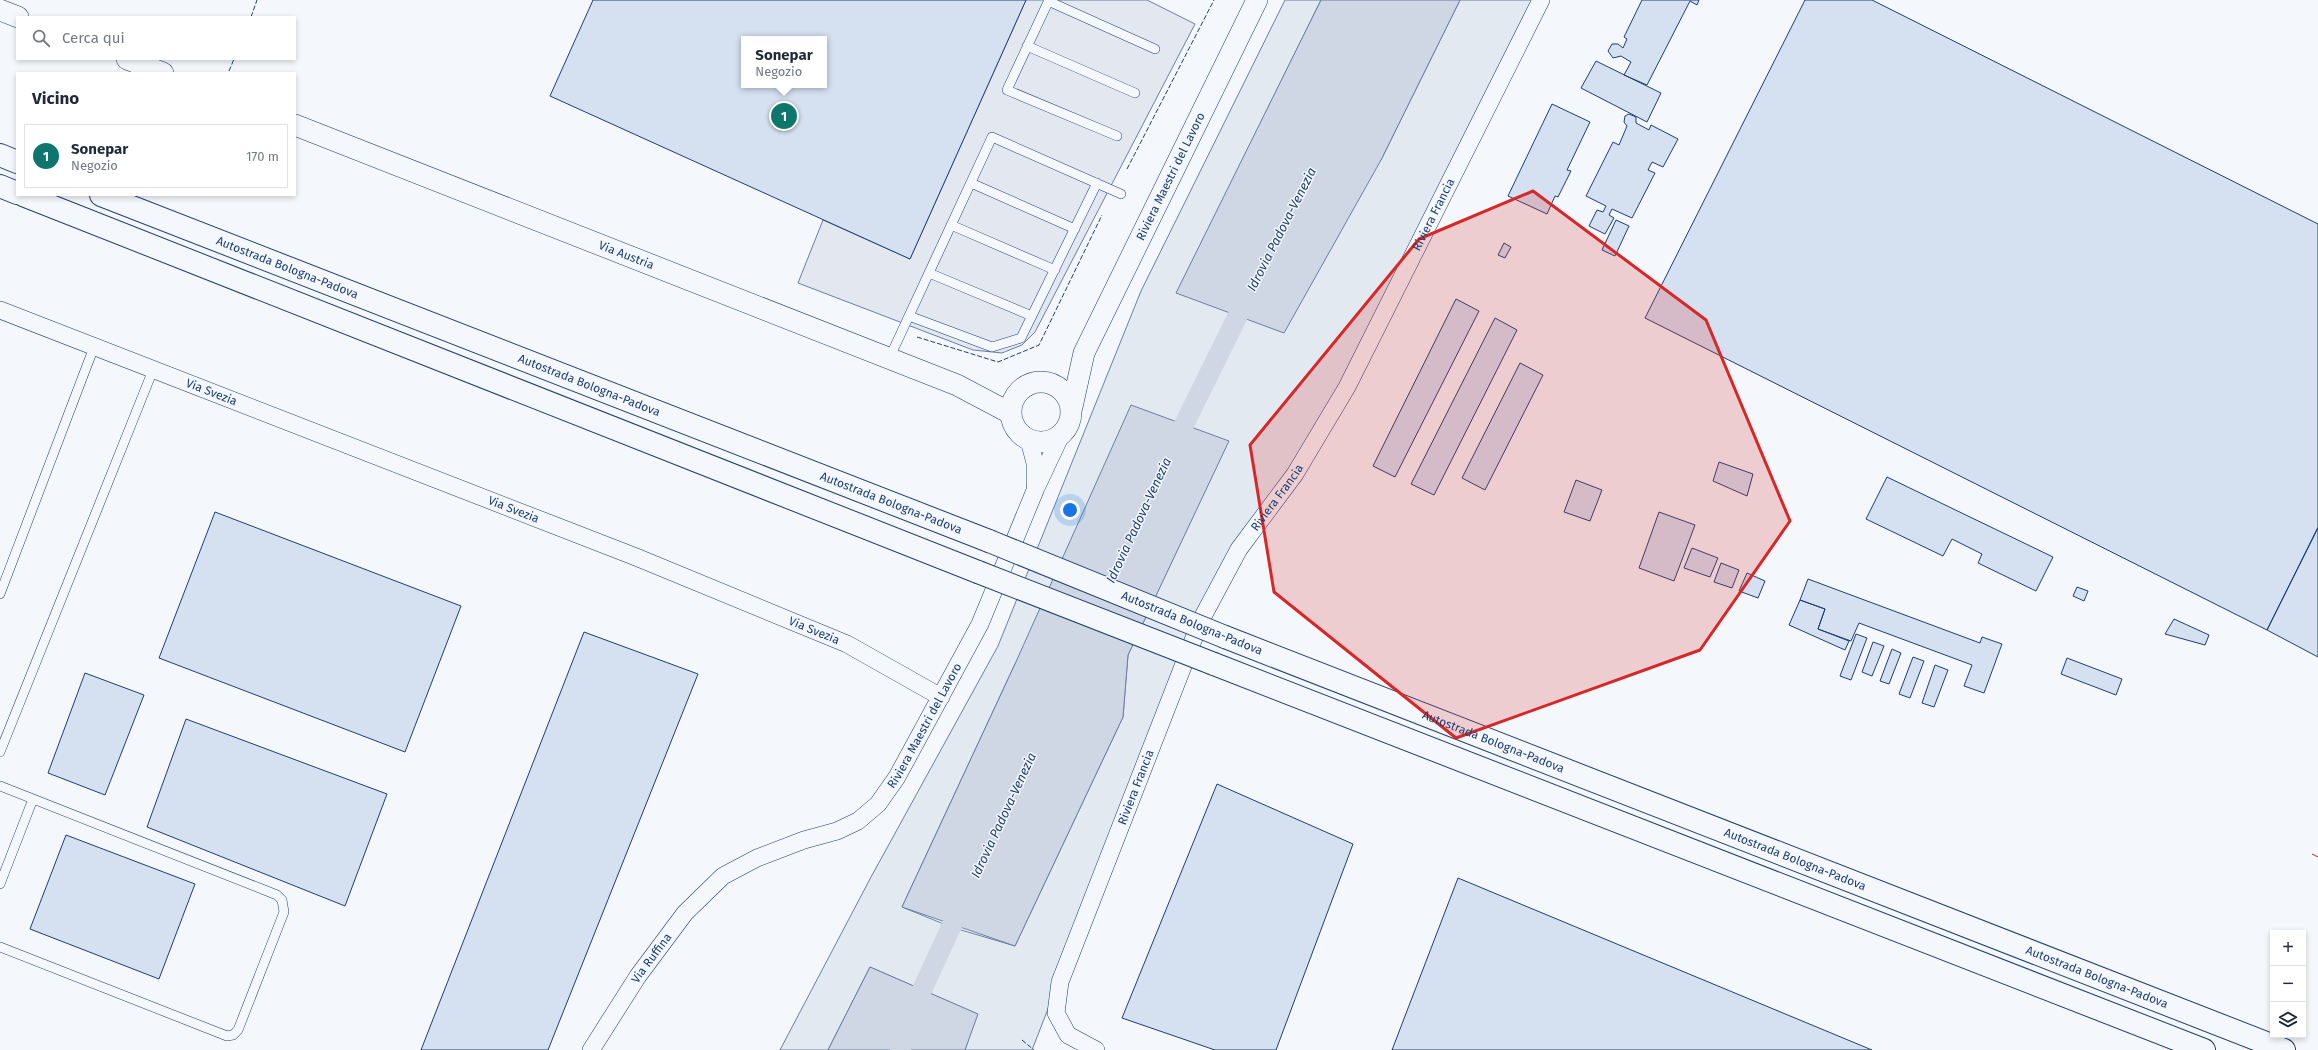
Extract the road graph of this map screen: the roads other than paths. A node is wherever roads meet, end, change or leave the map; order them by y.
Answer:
1 (1257, 0) edge
2 (1541, 0) edge
3 (1048, 1) edge
4 (0, 10) edge
5 (16, 16) edge
6 (1027, 46) junction
7 (1155, 49) dead end
8 (130, 60) edge
9 (160, 72) edge
10 (1135, 93) dead end
11 (296, 125) edge
12 (1117, 136) dead end
13 (0, 155) edge
14 (16, 162) edge
15 (971, 183) junction
16 (1098, 183) junction
17 (0, 186) edge
18 (16, 193) edge
19 (1121, 194) dead end
20 (26, 196) edge
21 (104, 196) edge
22 (951, 225) junction
23 (1075, 229) junction
24 (1055, 270) junction
25 (929, 273) junction
26 (0, 310) edge
27 (909, 316) junction
28 (1032, 316) junction
29 (94, 347) junction
30 (1084, 353) junction
31 (889, 359) junction
32 (152, 370) junction
33 (1048, 381) junction
34 (957, 386) junction
35 (1020, 389) junction
36 (1072, 407) junction
37 (1010, 413) junction
38 (1061, 435) junction
39 (1029, 440) junction
40 (1036, 488) junction
41 (0, 594) edge
42 (941, 697) junction
43 (0, 752) edge
44 (0, 786) edge
45 (33, 799) junction
46 (723, 876) joint
47 (0, 884) edge
48 (0, 947) edge
49 (591, 1050) edge
50 (1096, 1050) edge
51 (2204, 1050) edge
52 (2284, 1050) edge

1 - 30 street, Riviera Maestri del Lavoro
2 - 50 street, Riviera Francia
3 - 6 lane
3 - 7 lane
4 - 5 street
6 - 10 lane
6 - 12 lane
8 - 9 street
11 - 31 street, Via Austria
13 - 14 highway
15 - 16 lane
15 - 22 lane
15 - 23 lane
16 - 19 lane
16 - 23 lane
17 - 18 highway
20 - 51 highway, bridge
21 - 52 highway, Autostrada Bologna-Padova, bridge
22 - 24 lane
22 - 25 lane
23 - 24 lane
24 - 28 lane
25 - 27 lane
25 - 28 lane
26 - 29 street, Via Svezia
27 - 28 lane
27 - 31 lane
29 - 32 street, Via Svezia
29 - 41 lane
30 - 33 street, Riviera Maestri del Lavoro
30 - 36 street, Riviera Maestri del Lavoro
31 - 34 street, Via Austria
32 - 42 street, Via Svezia
32 - 43 lane
33 - 35 street, Riviera Maestri del Lavoro
33 - 36 street
34 - 35 street, Via Austria
34 - 37 street, Via Austria
35 - 37 street
36 - 38 street, Riviera Maestri del Lavoro
37 - 39 street
38 - 39 street
38 - 40 street, Riviera Maestri del Lavoro
39 - 40 street, Riviera Maestri del Lavoro
40 - 42 street, Riviera Maestri del Lavoro
42 - 46 street, Riviera Maestri del Lavoro
44 - 45 lane
45 - 47 lane
45 - 48 lane
46 - 49 street, Via Ruffina

